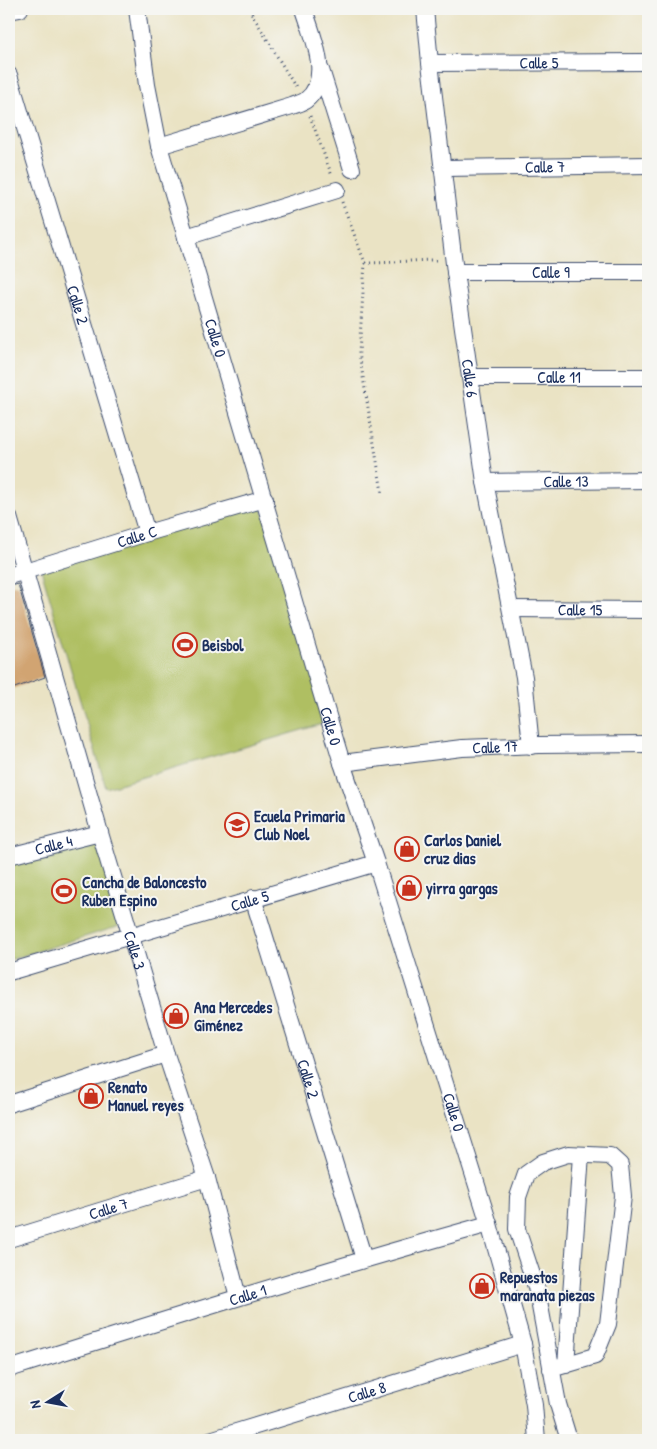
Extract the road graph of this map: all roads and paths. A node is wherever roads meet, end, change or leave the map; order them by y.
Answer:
1 (20, 9) edge
2 (137, 9) edge
3 (249, 9) edge
4 (304, 9) edge
5 (425, 9) edge
6 (9, 11) edge
7 (648, 62) edge
8 (430, 63) junction
9 (320, 67) junction
10 (9, 75) edge
11 (304, 102) junction
12 (159, 146) junction
13 (648, 165) edge
14 (443, 168) junction
15 (352, 169) dead end
16 (337, 190) dead end
17 (186, 237) junction
18 (455, 267) junction
19 (648, 272) edge
20 (470, 377) junction
21 (648, 377) edge
22 (648, 480) edge
23 (485, 482) junction
24 (382, 492) dead end
25 (265, 499) junction
26 (9, 517) edge
27 (147, 534) junction
28 (25, 571) junction
29 (9, 576) edge
30 (511, 609) junction
31 (648, 610) edge
32 (648, 744) edge
33 (531, 746) junction
34 (342, 763) junction
35 (100, 833) junction
36 (9, 856) edge
37 (376, 863) junction
38 (253, 898) junction
39 (131, 935) junction
40 (9, 972) edge
41 (166, 1054) junction
42 (9, 1104) edge
43 (581, 1155) junction
44 (206, 1178) junction
45 (488, 1224) junction
46 (9, 1239) edge
47 (364, 1259) junction
48 (238, 1297) junction
49 (523, 1344) junction
50 (559, 1367) junction
51 (9, 1369) edge
52 (210, 1440) edge
53 (537, 1440) edge
54 (569, 1440) edge

1 - 6 street
2 - 12 street, Calle 0
3 - 11 path
4 - 9 street
5 - 8 street, Calle 6
7 - 8 street, Calle 5
8 - 14 street, Calle 6
9 - 11 street
9 - 15 street
10 - 27 street, Calle 2
11 - 12 street
12 - 17 street, Calle 0
13 - 14 street, Calle 7
14 - 18 street, Calle 6
16 - 17 street
17 - 25 street, Calle 0
18 - 19 street, Calle 9
18 - 20 street, Calle 6
18 - 24 path
20 - 21 street, Calle 11
20 - 23 street, Calle 6
22 - 23 street, Calle 13
23 - 30 street, Calle 6
25 - 27 street, Calle C
25 - 34 street, Calle 0
26 - 28 street, Calle 3
27 - 28 street, Calle C
28 - 29 street, Calle C
28 - 35 street, Calle 3
30 - 31 street, Calle 15
30 - 33 street, Calle 6
32 - 33 street, Calle 17
33 - 34 street, Calle 17
34 - 37 street, Calle 0
35 - 36 street, Calle 4
35 - 39 street, Calle 3
37 - 38 street, Calle 5
37 - 45 street, Calle 0
38 - 39 street, Calle 5
38 - 47 street, Calle 2
39 - 40 street, Calle 5
39 - 41 street, Calle 3
41 - 42 street
41 - 44 street, Calle 3
43 - 50 street
43 - 50 street
43 - 50 street
44 - 46 street, Calle 7
44 - 48 street, Calle 3
45 - 47 street, Calle 1
45 - 49 street, Calle 0
47 - 48 street, Calle 1
48 - 51 street, Calle 1
49 - 52 street, Calle 8
49 - 53 street, Calle 0
50 - 54 street

